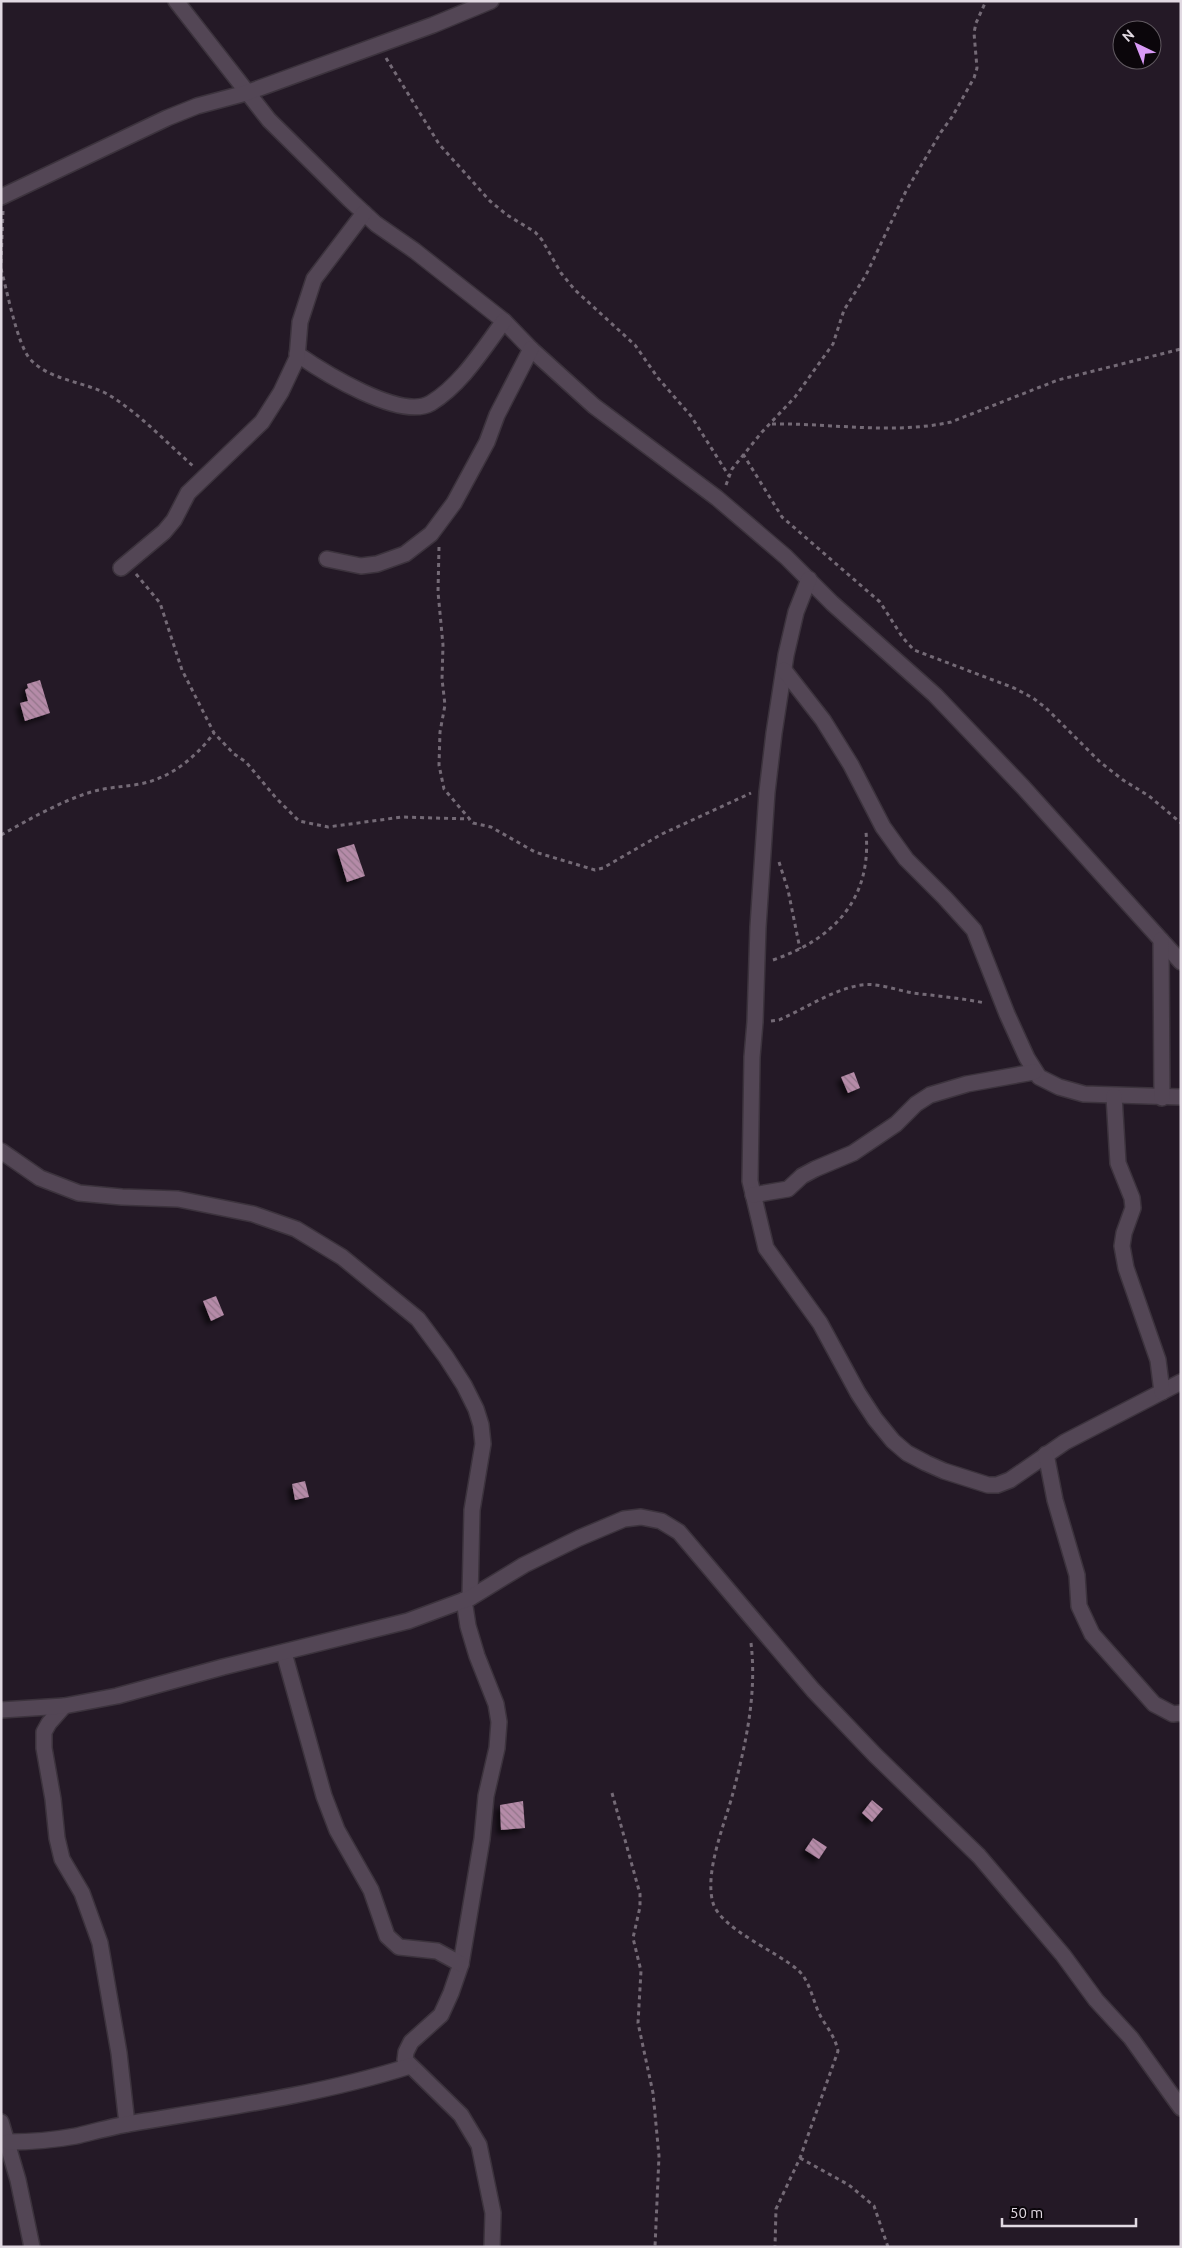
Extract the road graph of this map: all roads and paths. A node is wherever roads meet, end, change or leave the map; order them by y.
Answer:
1 (176, 1) edge
2 (491, 1) edge
3 (986, 1) edge
4 (378, 44) junction
5 (246, 93) junction
6 (3, 196) edge
7 (364, 213) junction
8 (1, 263) edge
9 (1, 269) edge
10 (504, 321) junction
11 (531, 349) junction
12 (1181, 349) edge
13 (297, 354) junction
14 (771, 424) junction
15 (743, 454) junction
16 (205, 476) junction
17 (730, 476) junction
18 (723, 503) junction
19 (438, 524) junction
20 (133, 559) junction
21 (327, 559) dead end
22 (121, 568) dead end
23 (809, 579) junction
24 (784, 670) junction
25 (214, 733) junction
26 (768, 786) junction
27 (468, 819) junction
28 (1181, 823) edge
29 (866, 824) dead end
30 (1, 835) edge
31 (764, 837) junction
32 (1161, 940) junction
33 (800, 949) junction
34 (1181, 962) edge
35 (756, 966) junction
36 (1004, 1007) junction
37 (755, 1022) junction
38 (1034, 1072) junction
39 (1114, 1096) junction
40 (1181, 1097) edge
41 (1162, 1098) junction
42 (1, 1150) edge
43 (753, 1195) junction
44 (1181, 1382) edge
45 (1162, 1392) junction
46 (1046, 1454) junction
47 (467, 1599) junction
48 (747, 1614) junction
49 (284, 1652) junction
50 (64, 1706) junction
51 (1, 1710) edge
52 (1181, 1713) edge
53 (612, 1793) dead end
54 (460, 1964) junction
55 (410, 2066) junction
56 (1181, 2108) edge
57 (1, 2122) edge
58 (127, 2124) junction
59 (8, 2142) junction
60 (800, 2158) junction
61 (32, 2247) edge
62 (492, 2247) edge
63 (655, 2247) edge
64 (775, 2247) edge
65 (888, 2247) edge

1 - 5 street
2 - 4 street
3 - 14 path
4 - 5 street
4 - 17 path
5 - 6 street
5 - 7 street
6 - 8 path
7 - 10 street
7 - 13 street
9 - 16 path
10 - 11 street
10 - 13 street
11 - 18 street
11 - 19 street
12 - 14 path
13 - 16 street
14 - 15 path
15 - 17 path
15 - 28 path
16 - 20 street
17 - 18 path
18 - 23 street
19 - 21 street
19 - 27 path
20 - 22 street
20 - 25 path
23 - 24 street
23 - 32 street
24 - 26 street
24 - 36 street
25 - 27 path
25 - 30 path
26 - 27 path
26 - 31 street
29 - 33 path
31 - 33 path
31 - 35 street
32 - 34 street
32 - 41 street
33 - 35 path
35 - 37 street
36 - 37 path
36 - 38 street
37 - 43 street
38 - 39 street
38 - 43 street
39 - 41 street
39 - 45 street
40 - 41 street
42 - 47 street
43 - 46 street
44 - 45 street
45 - 46 street
46 - 52 street
47 - 48 street
47 - 49 street
47 - 54 street
48 - 56 street
48 - 60 path
49 - 50 street
49 - 54 street
50 - 51 street
50 - 58 street
53 - 63 path
54 - 55 street
55 - 58 street
55 - 62 street
57 - 59 street
58 - 59 street
59 - 61 street
60 - 64 path
60 - 65 path

